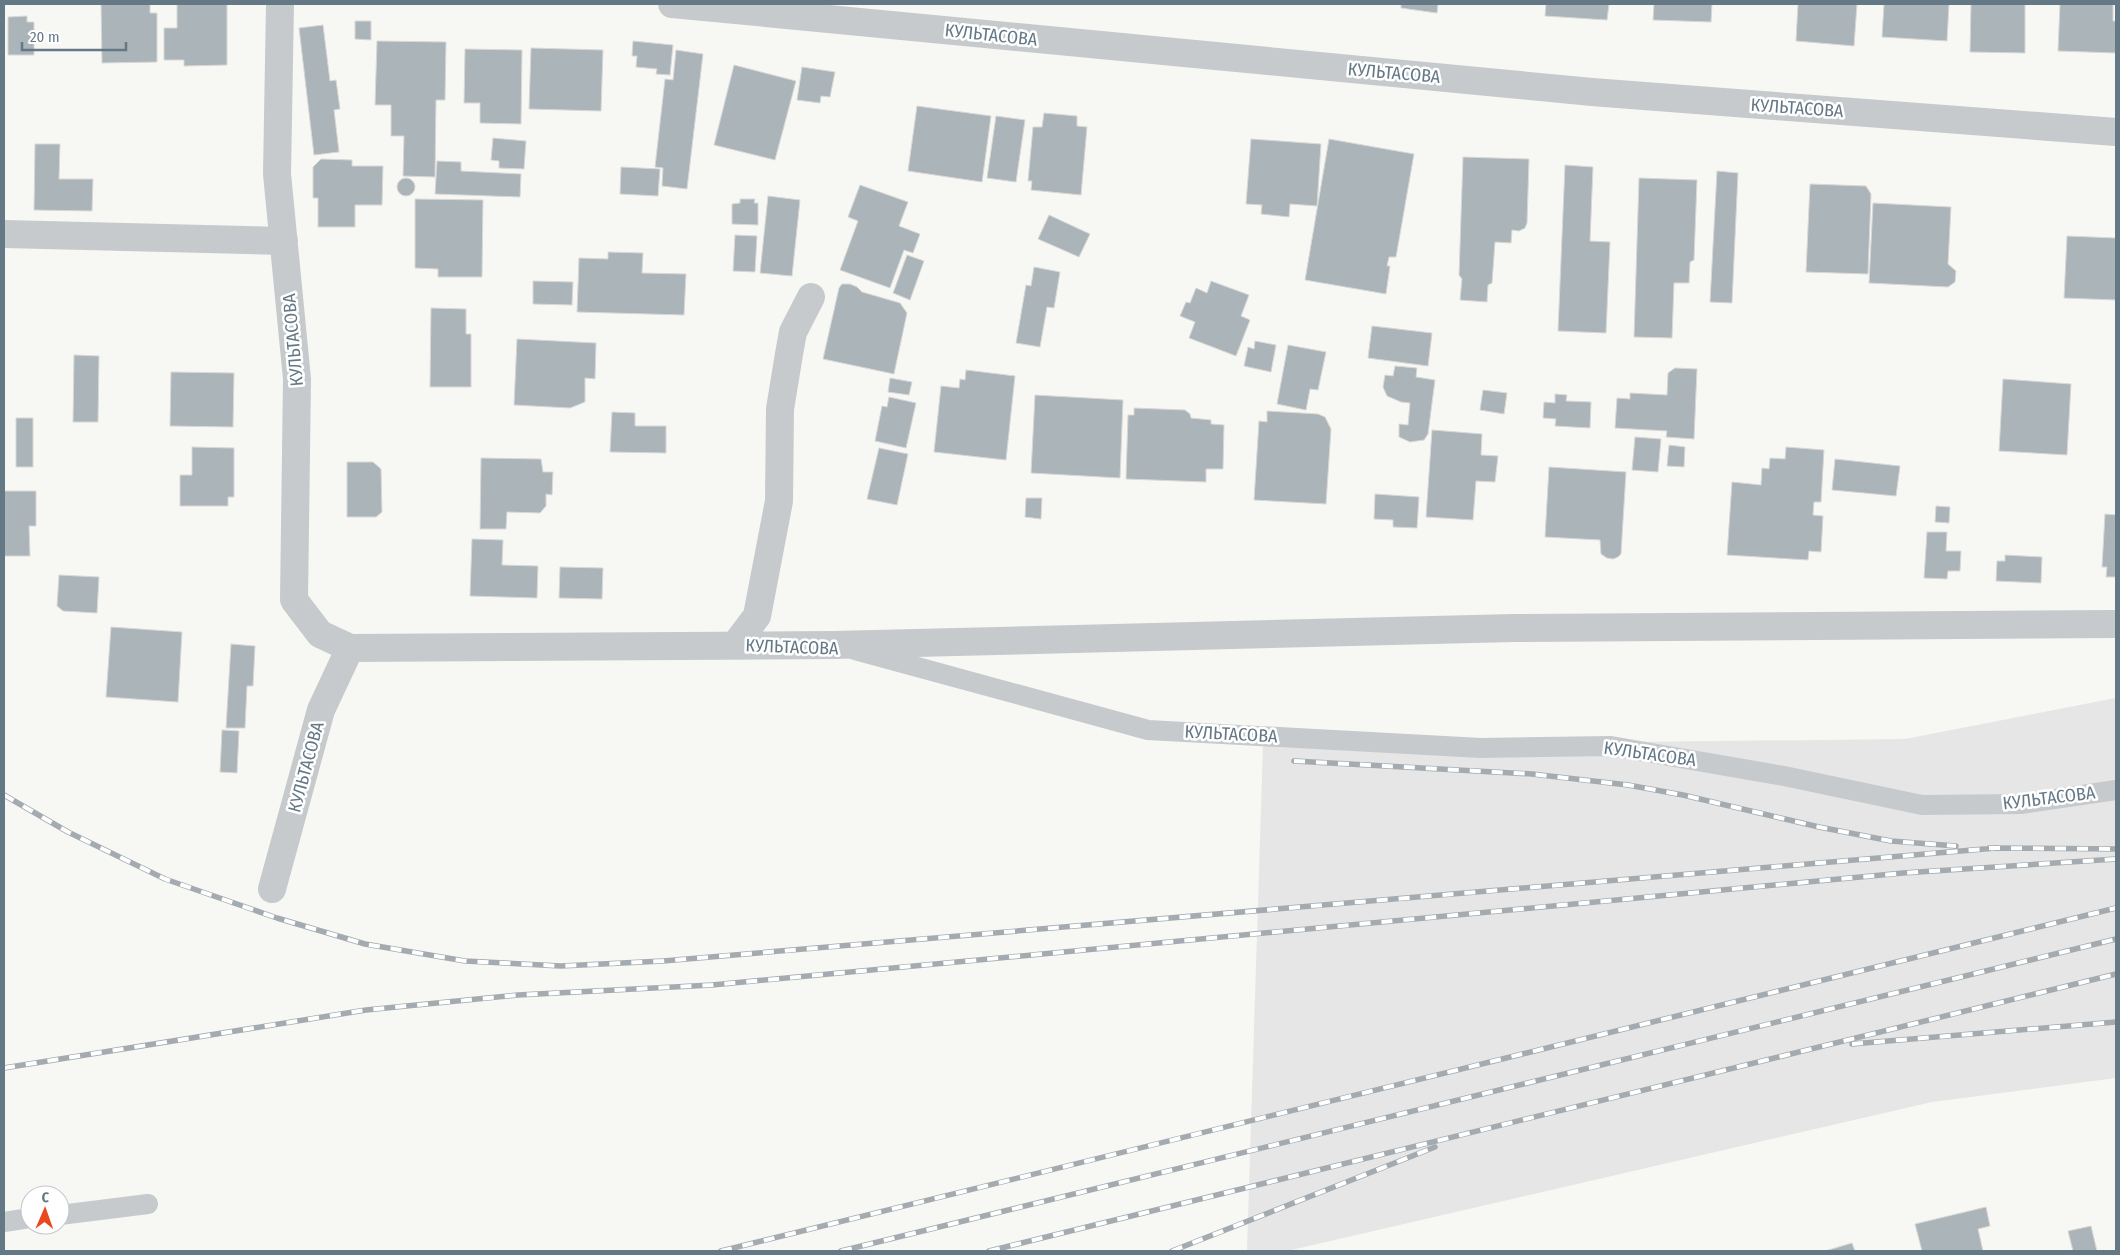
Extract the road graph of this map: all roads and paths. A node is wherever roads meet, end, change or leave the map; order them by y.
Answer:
1 (280, 4) edge
2 (672, 4) edge
3 (2116, 132) edge
4 (4, 234) edge
5 (284, 241) junction
6 (811, 297) dead end
7 (2116, 624) edge
8 (735, 645) junction
9 (834, 645) junction
10 (350, 648) junction
11 (2116, 790) edge
12 (272, 889) dead end
13 (148, 1204) dead end
14 (70, 1214) edge
15 (20, 1220) edge
16 (4, 1222) edge

1 - 5 street, КУЛЬТАСОВА
2 - 3 street, КУЛЬТАСОВА
4 - 5 street
5 - 10 street, КУЛЬТАСОВА
6 - 8 street
7 - 9 street
8 - 9 street, КУЛЬТАСОВА
8 - 10 street, КУЛЬТАСОВА
9 - 11 lane, КУЛЬТАСОВА
10 - 12 street, КУЛЬТАСОВА
13 - 14 lane
15 - 16 lane

